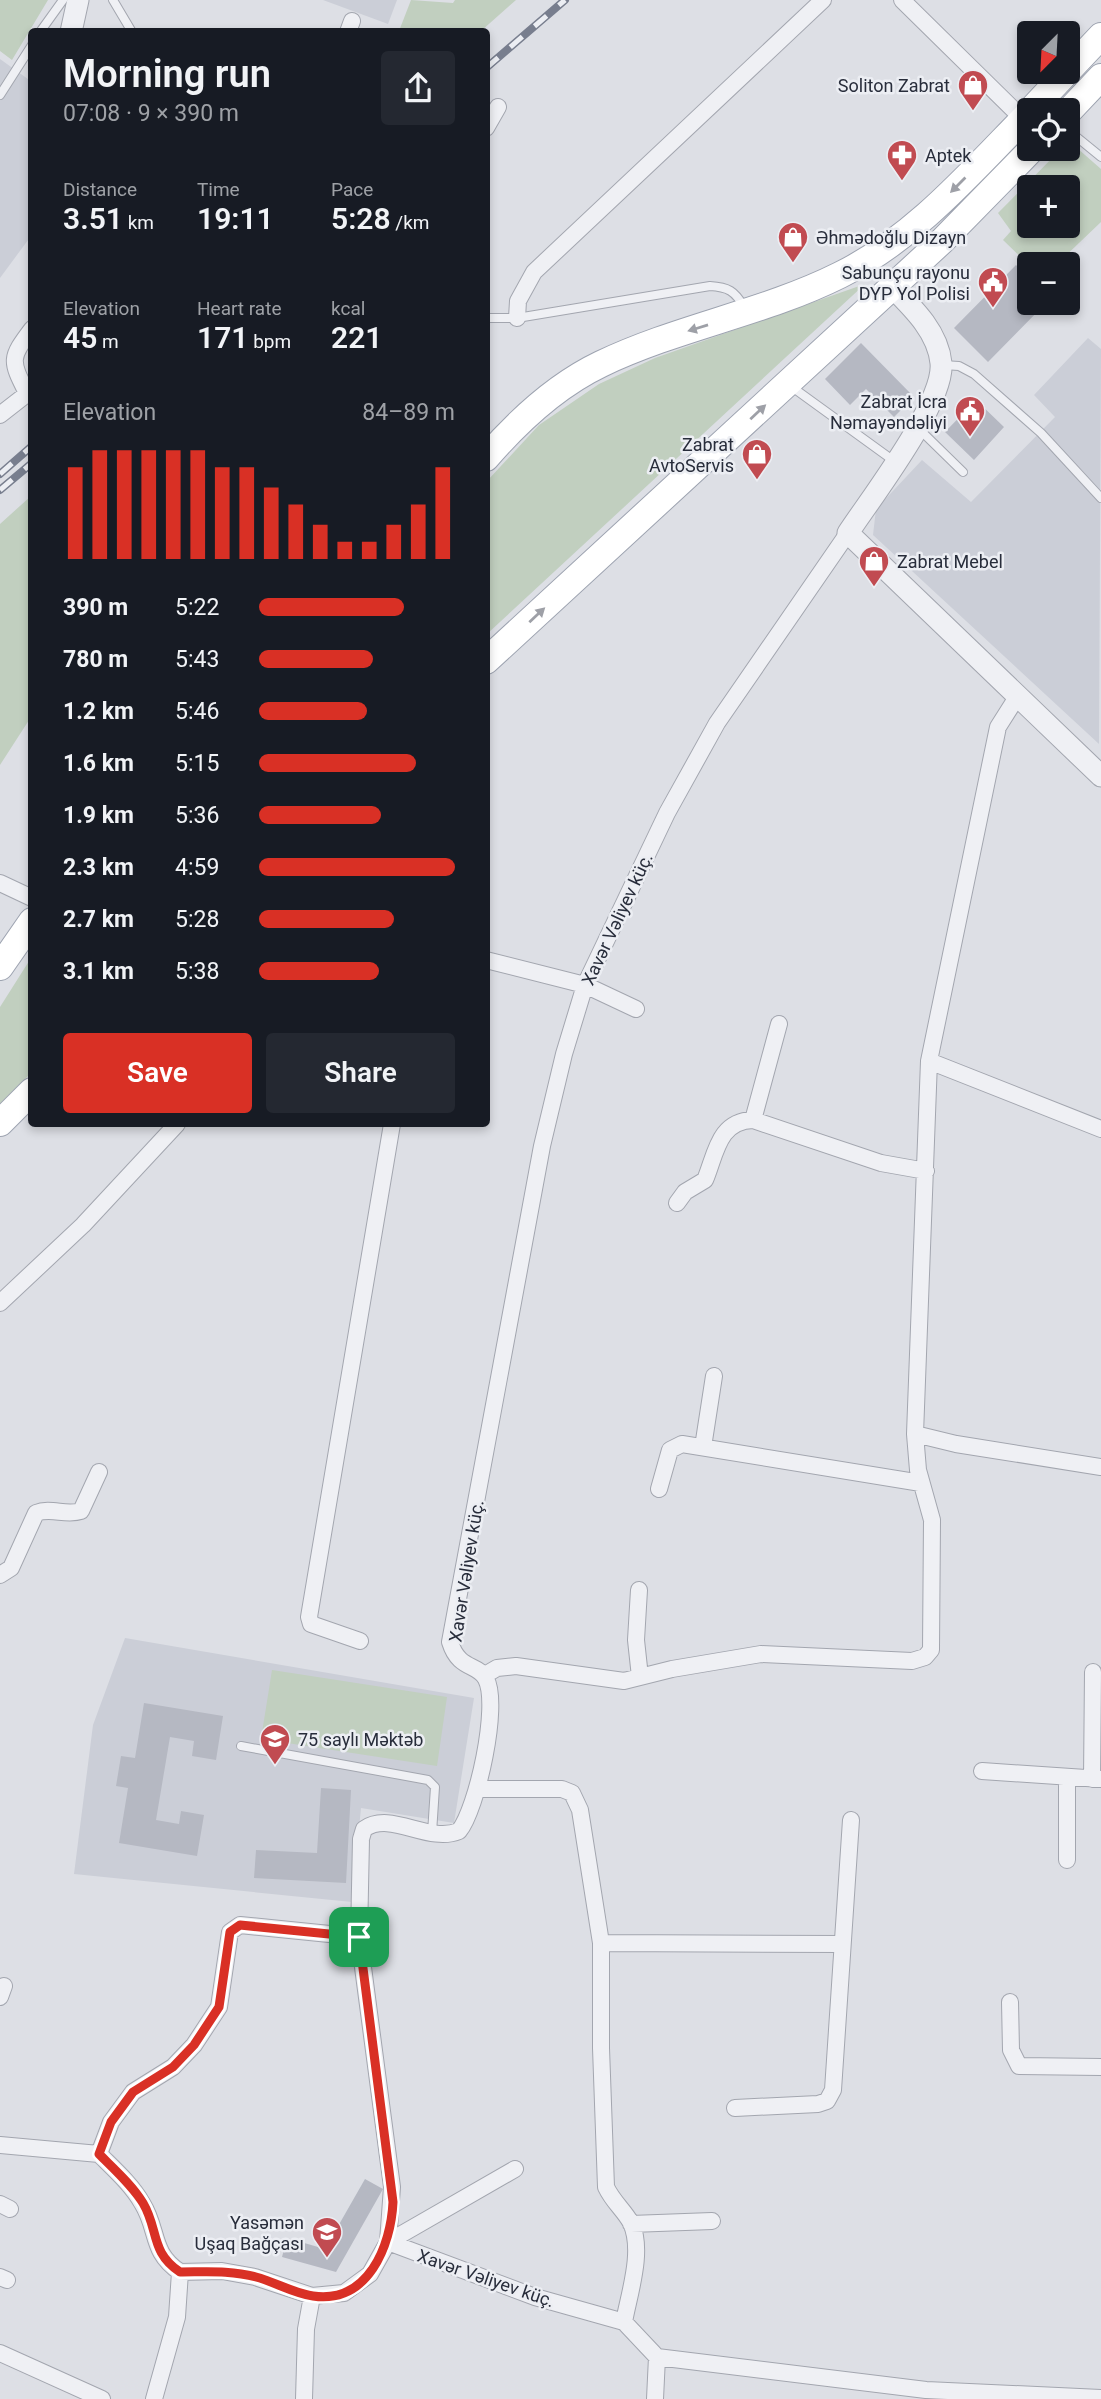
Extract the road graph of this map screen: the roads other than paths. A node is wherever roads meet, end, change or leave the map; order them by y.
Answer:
1 (63, 0) edge
2 (80, 0) edge
3 (113, 0) edge
4 (823, 0) edge
5 (902, 0) edge
6 (43, 28) edge
7 (72, 28) edge
8 (86, 28) edge
9 (130, 28) edge
10 (1101, 36) edge
11 (28, 51) edge
12 (1101, 76) edge
13 (0, 95) edge
14 (1043, 98) edge
15 (1080, 99) edge
16 (1017, 104) edge
17 (498, 107) dead end
18 (490, 121) edge
19 (1017, 125) edge
20 (1080, 140) edge
21 (1101, 157) edge
22 (1020, 161) edge
23 (892, 287) junction
24 (747, 313) junction
25 (490, 317) edge
26 (517, 318) junction
27 (28, 335) edge
28 (942, 365) junction
29 (788, 384) junction
30 (28, 389) edge
31 (28, 392) edge
32 (0, 415) edge
33 (917, 427) junction
34 (490, 454) edge
35 (894, 461) junction
36 (963, 472) dead end
37 (1101, 498) edge
38 (848, 534) junction
39 (490, 657) edge
40 (1017, 697) junction
41 (1101, 776) edge
42 (0, 883) edge
43 (28, 896) edge
44 (28, 927) edge
45 (490, 961) edge
46 (0, 967) edge
47 (585, 985) junction
48 (636, 1009) dead end
49 (779, 1024) dead end
50 (929, 1061) junction
51 (28, 1095) edge
52 (753, 1120) junction
53 (0, 1122) edge
54 (174, 1127) edge
55 (391, 1127) edge
56 (1101, 1129) edge
57 (926, 1171) junction
58 (677, 1203) dead end
59 (0, 1303) edge
60 (714, 1376) dead end
61 (915, 1434) junction
62 (703, 1447) junction
63 (1101, 1463) edge
64 (99, 1472) dead end
65 (921, 1483) junction
66 (659, 1489) dead end
67 (0, 1575) edge
68 (639, 1590) dead end
69 (360, 1641) dead end
70 (1093, 1672) dead end
71 (485, 1675) junction
72 (640, 1677) junction
73 (241, 1746) dead end
74 (982, 1771) dead end
75 (1068, 1779) junction
76 (1097, 1779) edge
77 (477, 1789) junction
78 (851, 1820) dead end
79 (432, 1833) junction
80 (1067, 1860) dead end
81 (359, 1937) junction
82 (601, 1943) junction
83 (842, 1944) junction
84 (1010, 2002) dead end
85 (1101, 2067) edge
86 (735, 2108) dead end
87 (0, 2145) edge
88 (99, 2154) junction
89 (515, 2169) dead end
90 (712, 2221) dead end
91 (631, 2224) junction
92 (388, 2242) junction
93 (180, 2272) junction
94 (312, 2296) junction
95 (624, 2322) junction
96 (0, 2353) edge
97 (657, 2357) junction
98 (925, 2395) edge
99 (307, 2398) edge
100 (1101, 2398) edge
101 (102, 2399) edge
102 (154, 2399) edge
103 (655, 2399) edge

1 - 6 lane
2 - 7 street
2 - 8 street
3 - 9 lane
4 - 26 street
5 - 16 street
10 - 14 main road
11 - 13 lane
12 - 15 main road
17 - 18 street
19 -> 24 main road
20 - 21 lane
22 - 23 main road
23 - 28 street
23 - 29 main road
24 - 26 lane
24 -> 34 main road
25 - 26 lane
27 - 30 street
28 - 33 street, Xavər Vəliyev küç.
28 - 37 lane
29 - 35 lane
39 -> 29 main road
31 - 32 street
33 - 35 street, Xavər Vəliyev küç.
33 - 36 lane
35 - 38 street, Xavər Vəliyev küç.
38 - 40 street
38 - 47 street, Xavər Vəliyev küç.
40 - 41 street
40 - 50 street
42 - 43 street
44 - 46 main road
45 - 47 street
47 - 48 street
47 - 71 street, Xavər Vəliyev küç.
49 - 52 street
50 - 56 street
50 - 57 street
51 - 53 main road
52 - 57 street
52 - 58 street
54 - 59 street
55 - 69 street
57 - 61 street
60 - 62 street
61 - 63 street
61 - 65 street
62 - 65 street
62 - 66 street
64 - 67 street
65 - 72 street
68 - 72 street
70 - 76 street
71 - 72 street
71 - 77 street
73 - 79 lane
74 - 75 street
75 - 76 street
75 - 80 street
77 - 79 street
77 - 82 street
78 - 83 street
79 - 81 street
81 - 88 street
81 - 92 street
82 - 83 street
82 - 91 street
83 - 86 street
84 - 85 street
87 - 88 street
88 - 93 street
89 - 92 street
90 - 91 street
91 - 95 street
92 - 94 street
92 - 95 street, Xavər Vəliyev küç.
93 - 94 street
93 - 102 street
94 - 99 street
95 - 97 street
96 - 101 street
97 - 98 street
97 - 103 street
98 - 100 street

